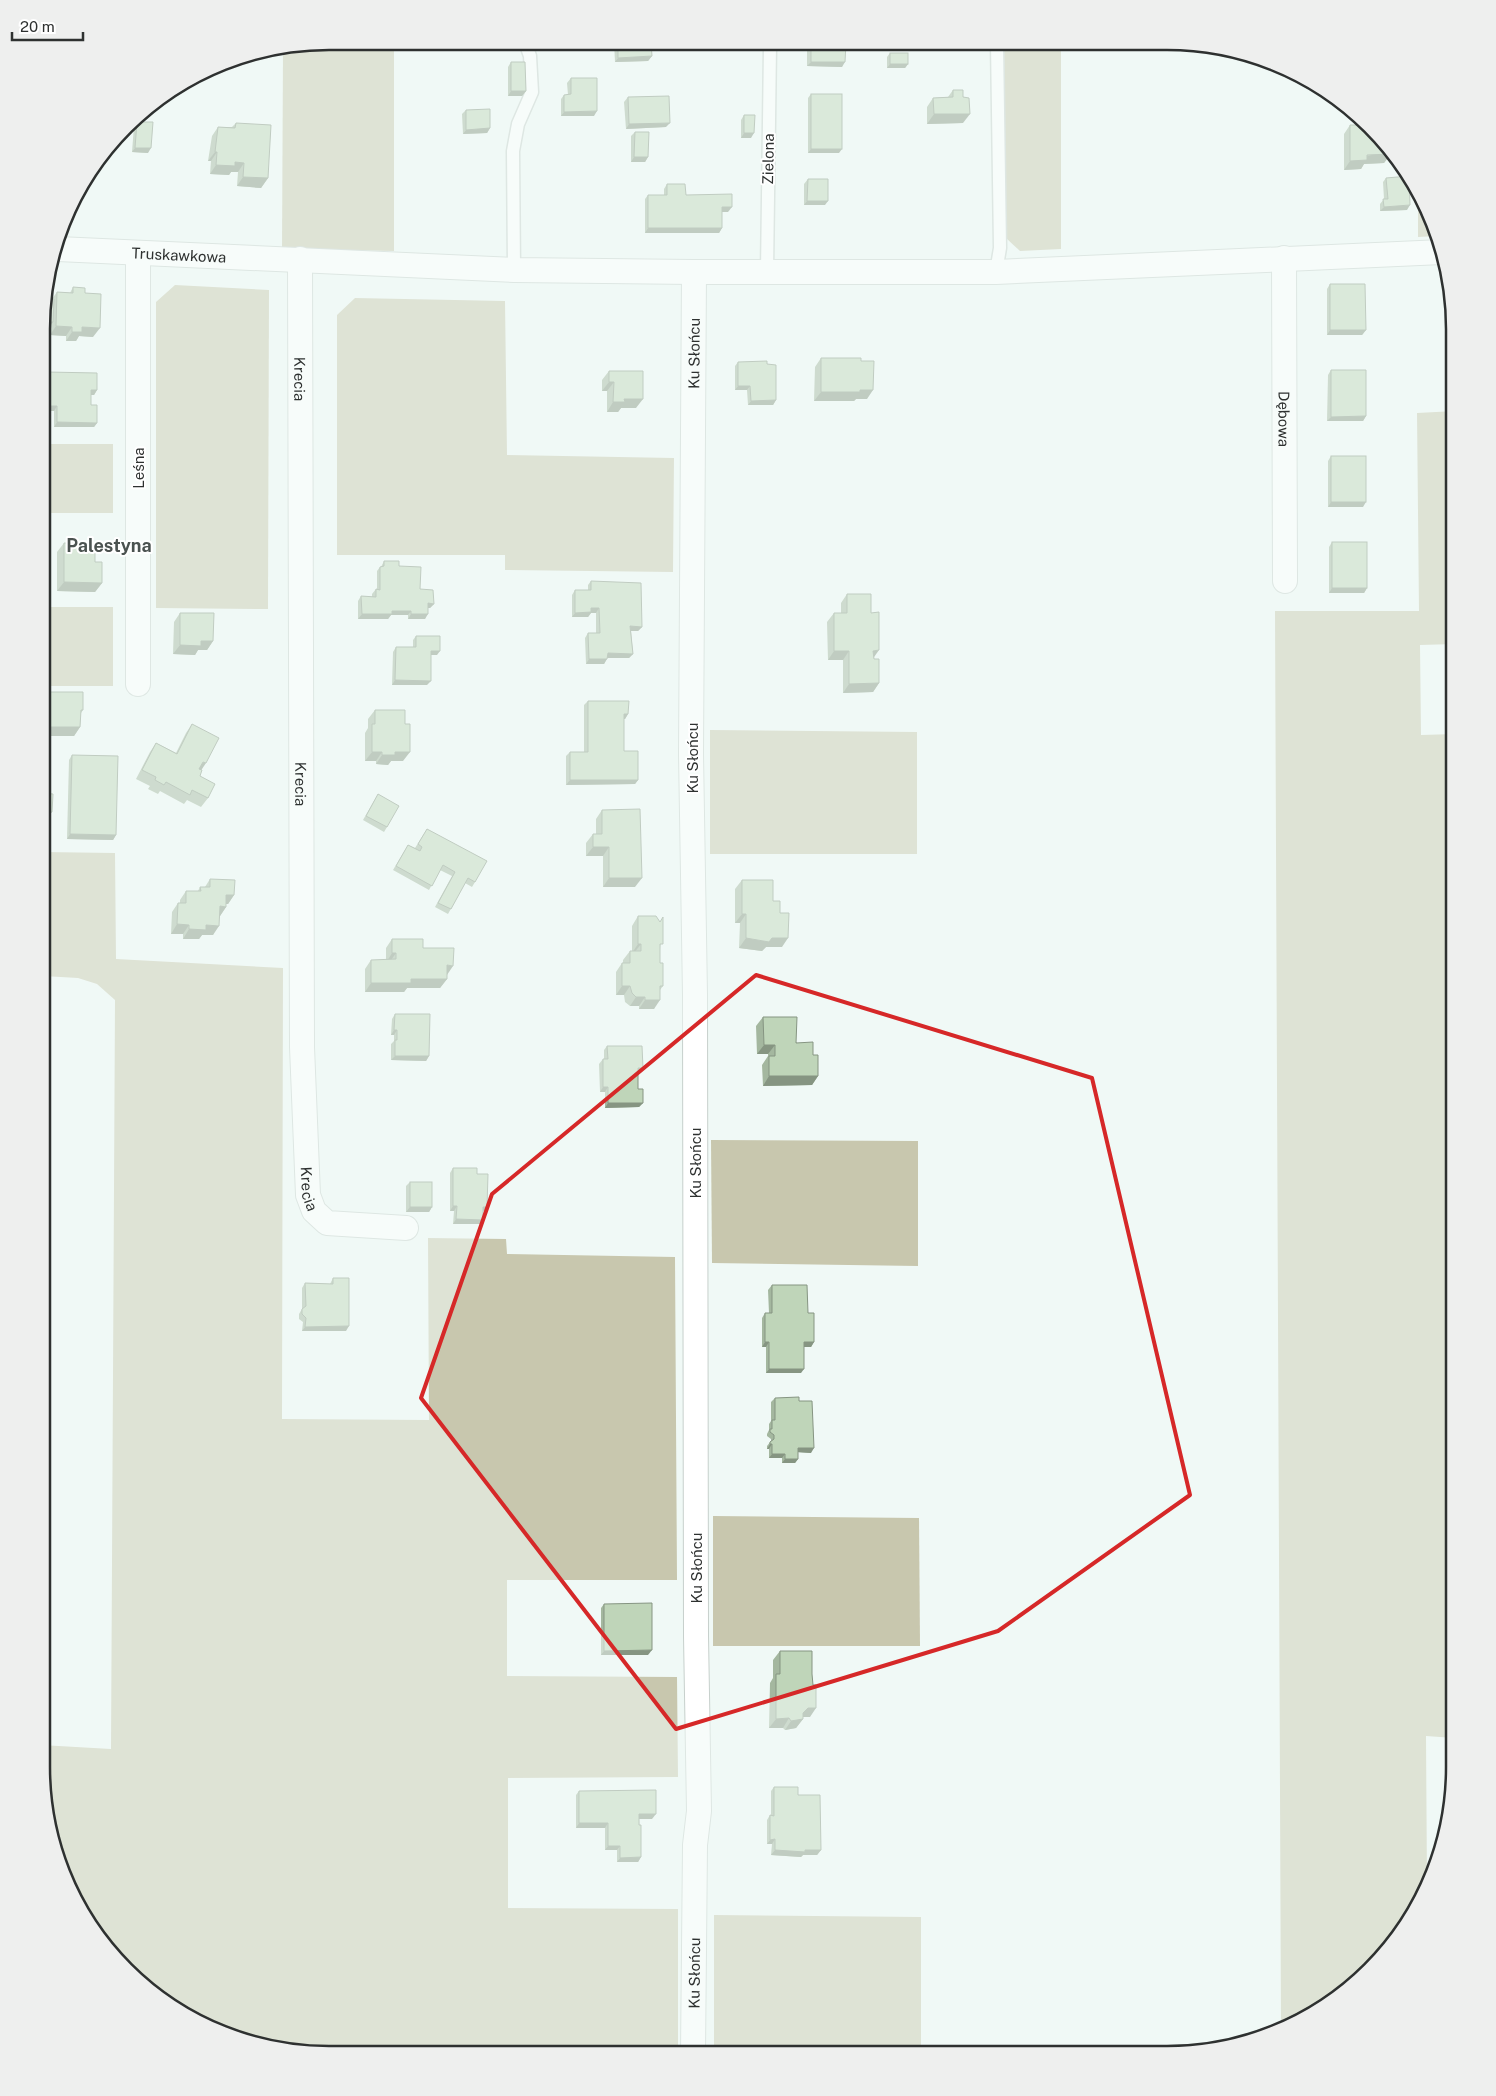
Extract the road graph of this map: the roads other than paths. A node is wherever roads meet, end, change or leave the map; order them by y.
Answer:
1 (527, 50) edge
2 (770, 50) edge
3 (997, 50) edge
4 (62, 249) edge
5 (1435, 252) edge
6 (138, 253) junction
7 (1284, 258) junction
8 (300, 259) junction
9 (514, 270) junction
10 (694, 272) junction
11 (767, 272) junction
12 (996, 272) junction
13 (1285, 581) dead end
14 (138, 684) dead end
15 (406, 1228) dead end
16 (693, 2046) edge

1 - 9 lane
2 - 11 lane, Zielona
3 - 12 lane
4 - 6 street, Truskawkowa
5 - 7 street, Truskawkowa
6 - 8 street, Truskawkowa
6 - 14 street, Leśna
7 - 12 street, Truskawkowa
7 - 13 street, Dębowa
8 - 9 street, Truskawkowa
8 - 15 street, Krecia
9 - 10 street, Truskawkowa
10 - 11 street, Truskawkowa
10 - 16 street, Ku Słońcu
11 - 12 street, Truskawkowa

